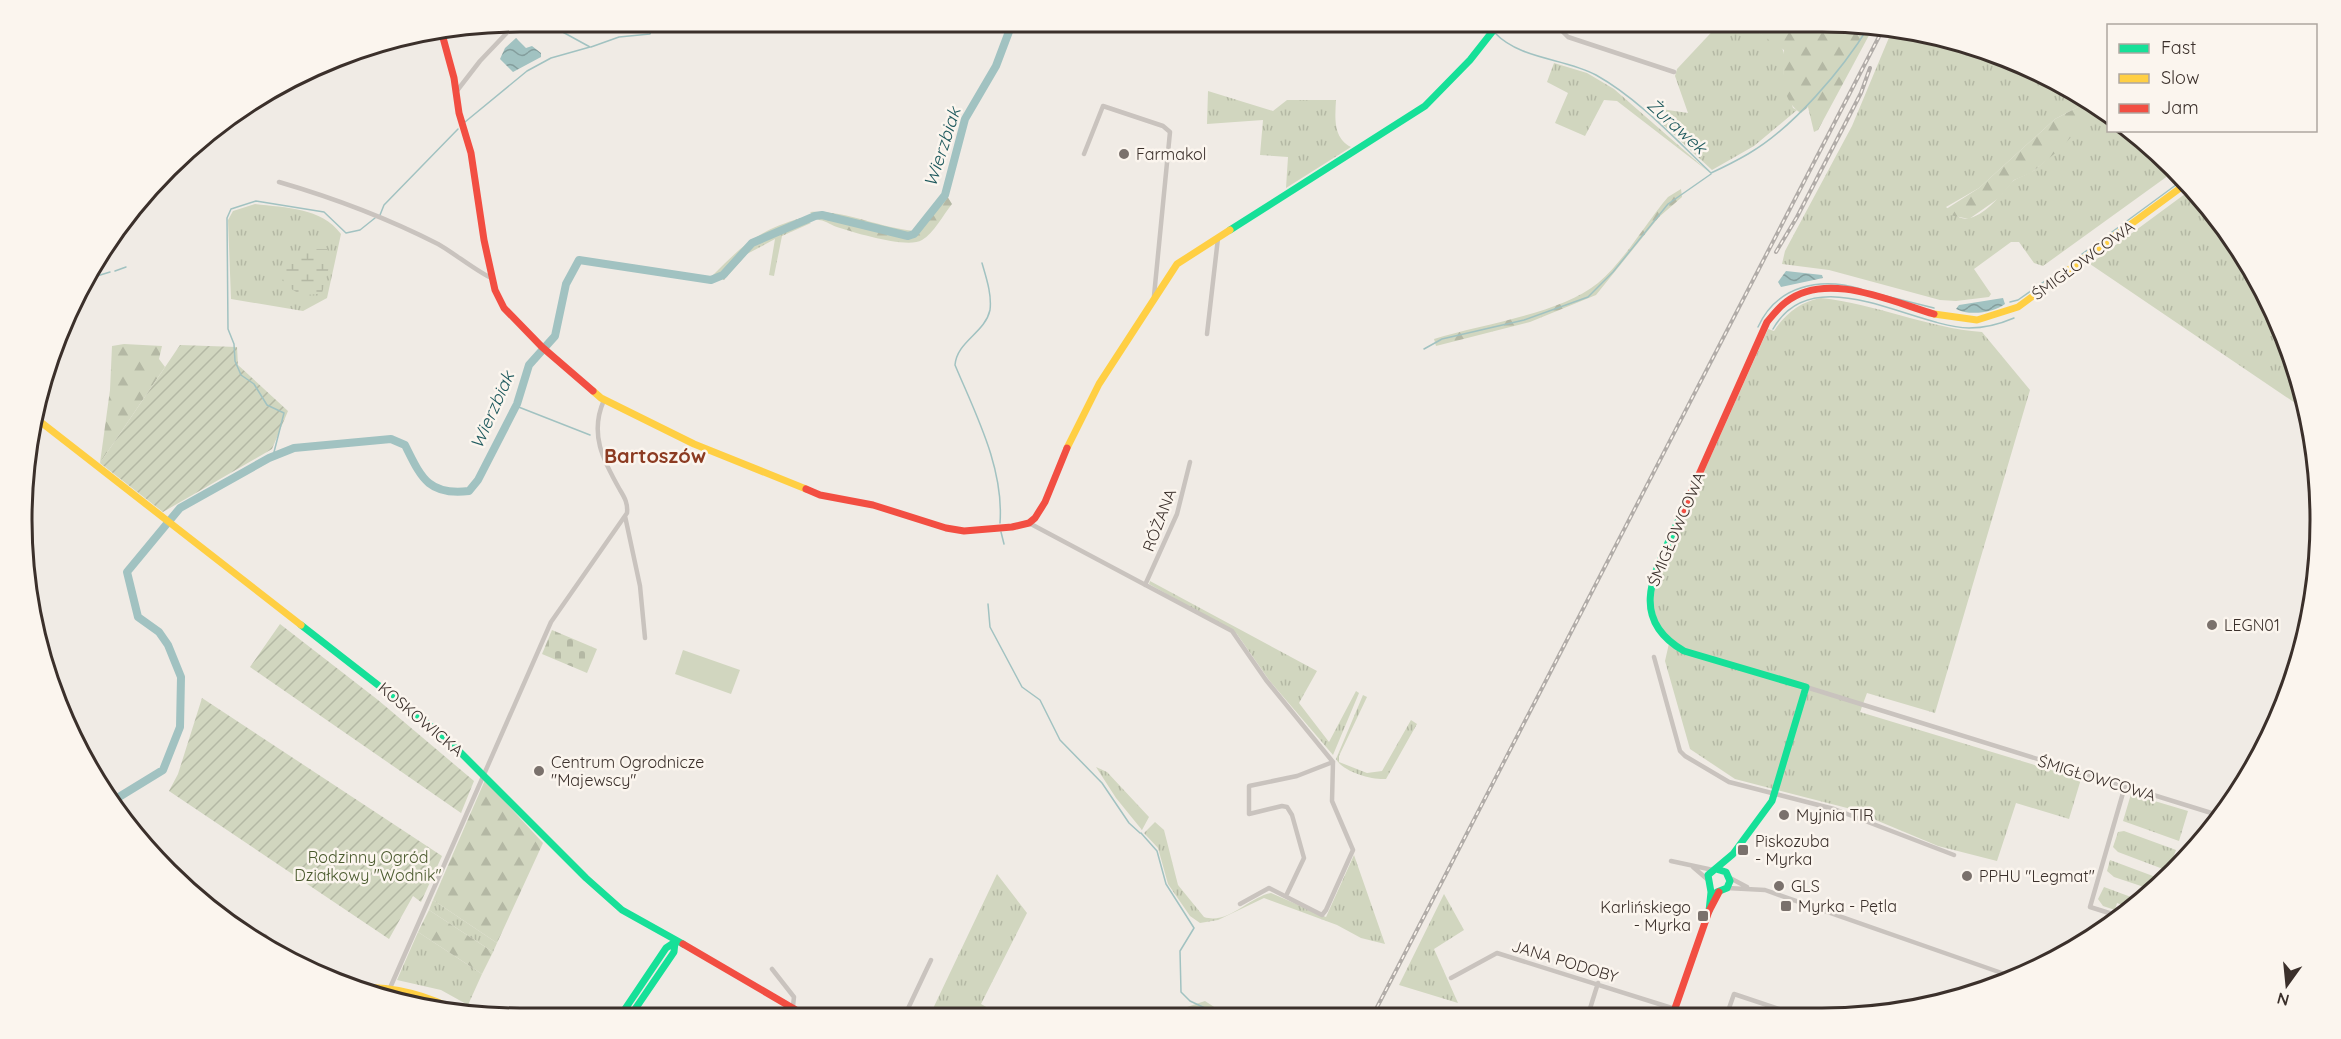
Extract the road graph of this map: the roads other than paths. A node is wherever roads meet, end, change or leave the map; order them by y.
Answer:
1 (507, 32) edge
2 (1492, 32) edge
3 (1563, 32) edge
4 (443, 38) edge
5 (1674, 72) dead end
6 (456, 92) junction
7 (1084, 153) dead end
8 (279, 182) dead end
9 (2180, 188) edge
10 (1219, 238) junction
11 (492, 278) junction
12 (1154, 296) junction
13 (1207, 334) dead end
14 (604, 400) junction
15 (41, 422) edge
16 (1190, 462) dead end
17 (625, 516) junction
18 (1029, 523) junction
19 (1145, 585) junction
20 (645, 638) dead end
21 (1654, 657) dead end
22 (1806, 687) junction
23 (1333, 762) junction
24 (483, 773) junction
25 (2125, 786) junction
26 (1774, 794) junction
27 (2212, 813) edge
28 (1733, 854) junction
29 (1954, 855) dead end
30 (1671, 861) dead end
31 (1693, 867) junction
32 (1715, 869) junction
33 (1728, 876) junction
34 (1707, 879) junction
35 (1747, 887) junction
36 (1710, 889) junction
37 (1723, 890) junction
38 (1286, 896) junction
39 (1240, 904) dead end
40 (1709, 911) junction
41 (2110, 913) edge
42 (664, 936) junction
43 (675, 942) junction
44 (666, 948) junction
45 (688, 949) junction
46 (674, 952) junction
47 (931, 960) dead end
48 (772, 969) dead end
49 (2001, 973) edge
50 (1451, 978) dead end
51 (1598, 983) junction
52 (386, 989) edge
53 (390, 989) junction
54 (434, 1000) edge
55 (793, 1006) junction
56 (626, 1008) edge
57 (636, 1008) edge
58 (796, 1008) edge
59 (908, 1008) edge
60 (1590, 1008) edge
61 (1666, 1008) edge
62 (1675, 1008) edge
63 (1729, 1008) edge
64 (1776, 1008) edge

1 - 6 street
2 - 10 street
3 - 5 street
4 - 6 street
6 - 11 street
7 - 12 street
8 - 11 street
9 - 22 street, ŚMIGŁOWCOWA
10 - 12 street
10 - 13 street
11 - 14 street
12 - 18 street
14 - 17 street
14 - 18 street
15 - 24 street, KOSKOWICKA
16 - 19 street, RÓŻANA
17 - 20 street
17 - 24 street
18 - 19 street
19 - 23 street
21 - 26 street
22 - 25 street, ŚMIGŁOWCOWA
22 - 26 street
23 - 38 street
23 - 38 street
24 - 42 street, KOSKOWICKA
24 - 53 street
25 - 27 street, ŚMIGŁOWCOWA
25 - 41 street
26 - 28 street
26 - 29 street
28 - 32 street
28 - 33 street
30 - 31 street
31 - 32 street
31 - 34 street
32 - 33 street
32 - 34 street
33 - 35 street
33 - 37 street
34 - 36 street
35 - 37 street
35 - 49 street
36 - 37 street
36 - 40 street
37 - 40 street
38 - 39 street
40 - 62 street
42 - 43 street, KOSKOWICKA
42 - 44 street
43 - 44 street
43 - 45 street, KOSKOWICKA
43 - 46 street
44 - 56 street
45 - 46 street
45 - 55 street, KOSKOWICKA
46 - 57 street
47 - 59 street
48 - 55 street
50 - 51 street, JANA PODOBY
51 - 60 street
51 - 61 street, JANA PODOBY
52 - 53 street
53 - 54 street
55 - 58 street, KOSKOWICKA
63 - 64 street

